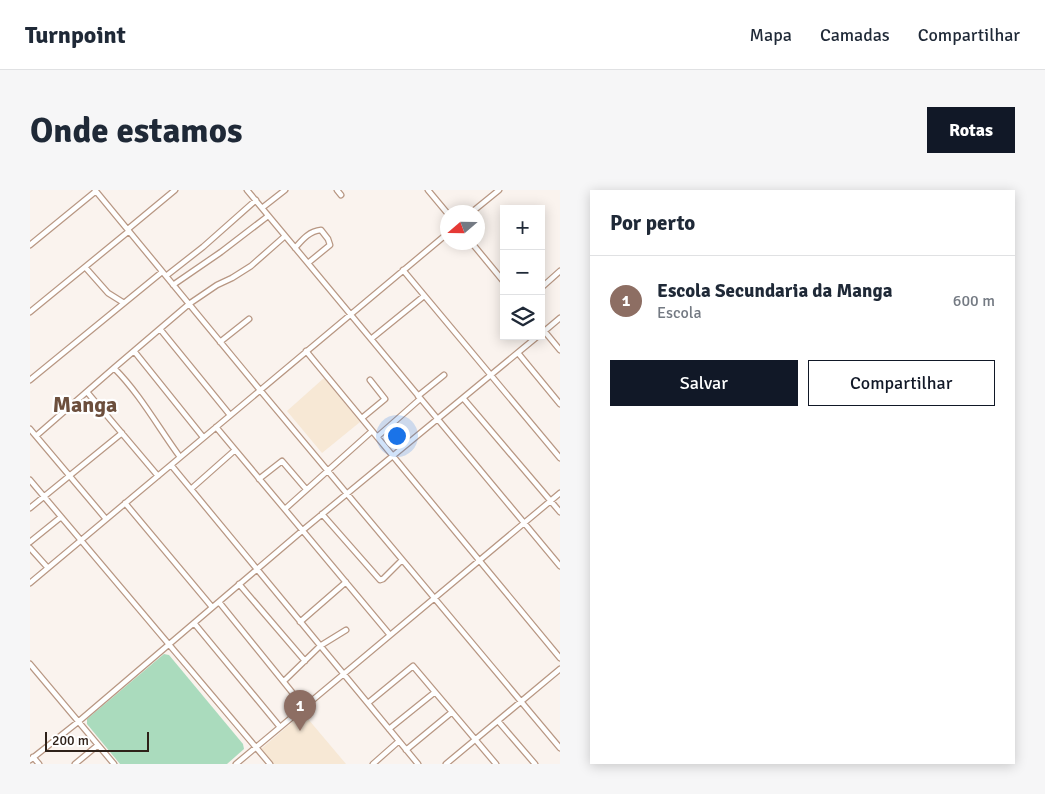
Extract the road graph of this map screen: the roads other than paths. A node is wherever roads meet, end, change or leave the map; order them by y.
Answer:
1 (96, 190) edge
2 (175, 190) edge
3 (247, 190) edge
4 (284, 190) edge
5 (337, 190) edge
6 (428, 190) edge
7 (499, 190) edge
8 (341, 195) dead end
9 (256, 200) junction
10 (440, 205) edge
11 (481, 205) edge
12 (262, 208) junction
13 (268, 216) junction
14 (128, 230) junction
15 (285, 236) junction
16 (440, 240) edge
17 (30, 245) edge
18 (295, 248) junction
19 (478, 250) edge
20 (308, 264) junction
21 (85, 267) junction
22 (403, 270) junction
23 (560, 271) edge
24 (162, 272) junction
25 (166, 276) junction
26 (500, 277) edge
27 (545, 284) edge
28 (173, 285) junction
29 (424, 296) junction
30 (124, 302) junction
31 (189, 304) junction
32 (30, 312) edge
33 (350, 315) junction
34 (249, 318) dead end
35 (560, 318) edge
36 (160, 329) junction
37 (545, 329) edge
38 (545, 336) edge
39 (371, 339) junction
40 (532, 340) edge
41 (220, 342) junction
42 (560, 350) edge
43 (134, 351) junction
44 (306, 351) junction
45 (518, 353) junction
46 (114, 368) junction
47 (444, 375) dead end
48 (491, 375) junction
49 (30, 380) edge
50 (370, 380) dead end
51 (260, 390) junction
52 (87, 392) junction
53 (419, 397) junction
54 (463, 398) junction
55 (560, 404) edge
56 (230, 415) junction
57 (362, 418) junction
58 (438, 419) junction
59 (216, 427) junction
60 (30, 429) edge
61 (372, 431) junction
62 (122, 433) junction
63 (36, 436) junction
64 (377, 437) junction
65 (203, 438) junction
66 (235, 450) junction
67 (393, 456) junction
68 (180, 457) junction
69 (560, 458) edge
70 (171, 465) junction
71 (327, 470) junction
72 (70, 476) junction
73 (158, 476) junction
74 (259, 479) junction
75 (30, 480) edge
76 (190, 489) junction
77 (306, 489) junction
78 (560, 493) edge
79 (347, 494) junction
80 (44, 496) junction
81 (551, 501) junction
82 (125, 503) junction
83 (30, 508) edge
84 (285, 509) junction
85 (560, 512) edge
86 (322, 514) junction
87 (61, 517) junction
88 (106, 519) junction
89 (524, 523) junction
90 (303, 530) junction
91 (81, 540) junction
92 (30, 542) edge
93 (30, 548) edge
94 (402, 560) junction
95 (479, 560) junction
96 (560, 566) edge
97 (48, 568) junction
98 (257, 569) junction
99 (346, 582) junction
100 (30, 583) edge
101 (239, 584) junction
102 (434, 598) junction
103 (219, 602) junction
104 (212, 607) junction
105 (300, 622) junction
106 (194, 623) junction
107 (346, 630) dead end
108 (390, 635) junction
109 (168, 645) junction
110 (320, 646) junction
111 (560, 658) edge
112 (304, 661) junction
113 (30, 664) edge
114 (560, 669) edge
115 (343, 674) junction
116 (554, 674) junction
117 (560, 678) edge
118 (284, 681) junction
119 (435, 692) junction
120 (521, 701) junction
121 (368, 703) junction
122 (304, 707) junction
123 (452, 712) junction
124 (498, 720) junction
125 (78, 722) junction
126 (280, 726) junction
127 (389, 729) junction
128 (475, 740) junction
129 (399, 742) junction
130 (98, 745) junction
131 (256, 747) junction
132 (560, 748) edge
133 (406, 750) junction
134 (32, 759) edge
135 (39, 764) edge
136 (75, 764) edge
137 (114, 764) edge
138 (236, 764) edge
139 (270, 764) edge
140 (373, 764) edge
141 (418, 764) edge
142 (446, 764) edge
143 (496, 764) edge
144 (535, 764) edge

1 - 14 street
1 - 17 street
2 - 14 street
3 - 9 street
4 - 12 street
5 - 8 street
6 - 10 street
7 - 11 street
9 - 12 street
9 - 25 street
12 - 13 street
13 - 15 street
13 - 28 street
14 - 21 street
14 - 24 street
15 - 18 street
15 - 31 street
16 - 22 street
18 - 20 street
18 - 20 street
19 - 26 street
20 - 33 street
21 - 30 street
21 - 32 street
22 - 29 street
22 - 33 street
23 - 27 street
24 - 25 street
24 - 30 street
25 - 28 street
28 - 31 street
29 - 39 street
29 - 48 street
30 - 49 street
31 - 36 street
31 - 41 street
33 - 39 street
33 - 44 street
34 - 41 street
35 - 37 street
36 - 43 street
36 - 56 street
38 - 42 street
39 - 53 street
40 - 45 street
41 - 51 street
43 - 46 street
43 - 65 street
44 - 51 street
44 - 57 street
45 - 48 street
45 - 55 street
46 - 52 street
46 - 68 street
47 - 53 street
48 - 54 street
48 - 69 street
50 - 57 street
51 - 56 street
51 - 71 street
52 - 62 street
52 - 63 street
53 - 58 street
53 - 64 street
54 - 58 street
54 - 81 street
56 - 59 street
57 - 61 street
58 - 67 street
58 - 89 street
59 - 65 street
59 - 66 street
60 - 63 street
61 - 64 street
61 - 71 street
62 - 72 street
62 - 73 street
63 - 72 street
64 - 67 street
65 - 68 street
66 - 74 street
66 - 76 street
67 - 79 street
67 - 95 street
68 - 70 street
70 - 73 street
70 - 76 street
71 - 77 street
71 - 79 street
72 - 80 street
72 - 88 street
73 - 82 street
74 - 77 street
74 - 84 street
75 - 80 street
76 - 98 street
77 - 84 street
78 - 81 street
79 - 86 street
79 - 94 street
80 - 83 street
80 - 87 street
81 - 85 street
81 - 89 street
82 - 88 street
82 - 104 street
84 - 90 street
86 - 90 street
86 - 94 street
87 - 91 street
87 - 92 street
88 - 91 street
89 - 95 street
89 - 96 street
90 - 98 street
90 - 99 street
91 - 97 street
91 - 109 street
93 - 97 street
94 - 102 street
95 - 102 street
95 - 111 street
97 - 100 street
98 - 101 street
98 - 105 street
99 - 105 street
99 - 108 street
101 - 103 street
101 - 112 street
102 - 108 street
102 - 120 street
103 - 104 street
103 - 118 street
104 - 106 street
105 - 110 street
106 - 109 street
106 - 126 street
107 - 110 street
108 - 115 street
109 - 125 street
109 - 131 street
110 - 112 street
110 - 115 street
112 - 118 street
113 - 125 street
114 - 116 street
115 - 121 street
115 - 122 street
116 - 117 street
116 - 120 street
118 - 122 street
119 - 121 street
119 - 123 street
119 - 127 street
120 - 124 street
120 - 132 street
121 - 127 street
122 - 126 street
123 - 128 street
123 - 133 street
124 - 128 street
124 - 144 street
125 - 130 street
125 - 134 street
126 - 131 street
127 - 129 street
128 - 142 street
128 - 143 street
129 - 133 street
129 - 140 street
130 - 136 street
130 - 137 street
131 - 138 street
131 - 139 street
133 - 141 street
134 - 135 street

